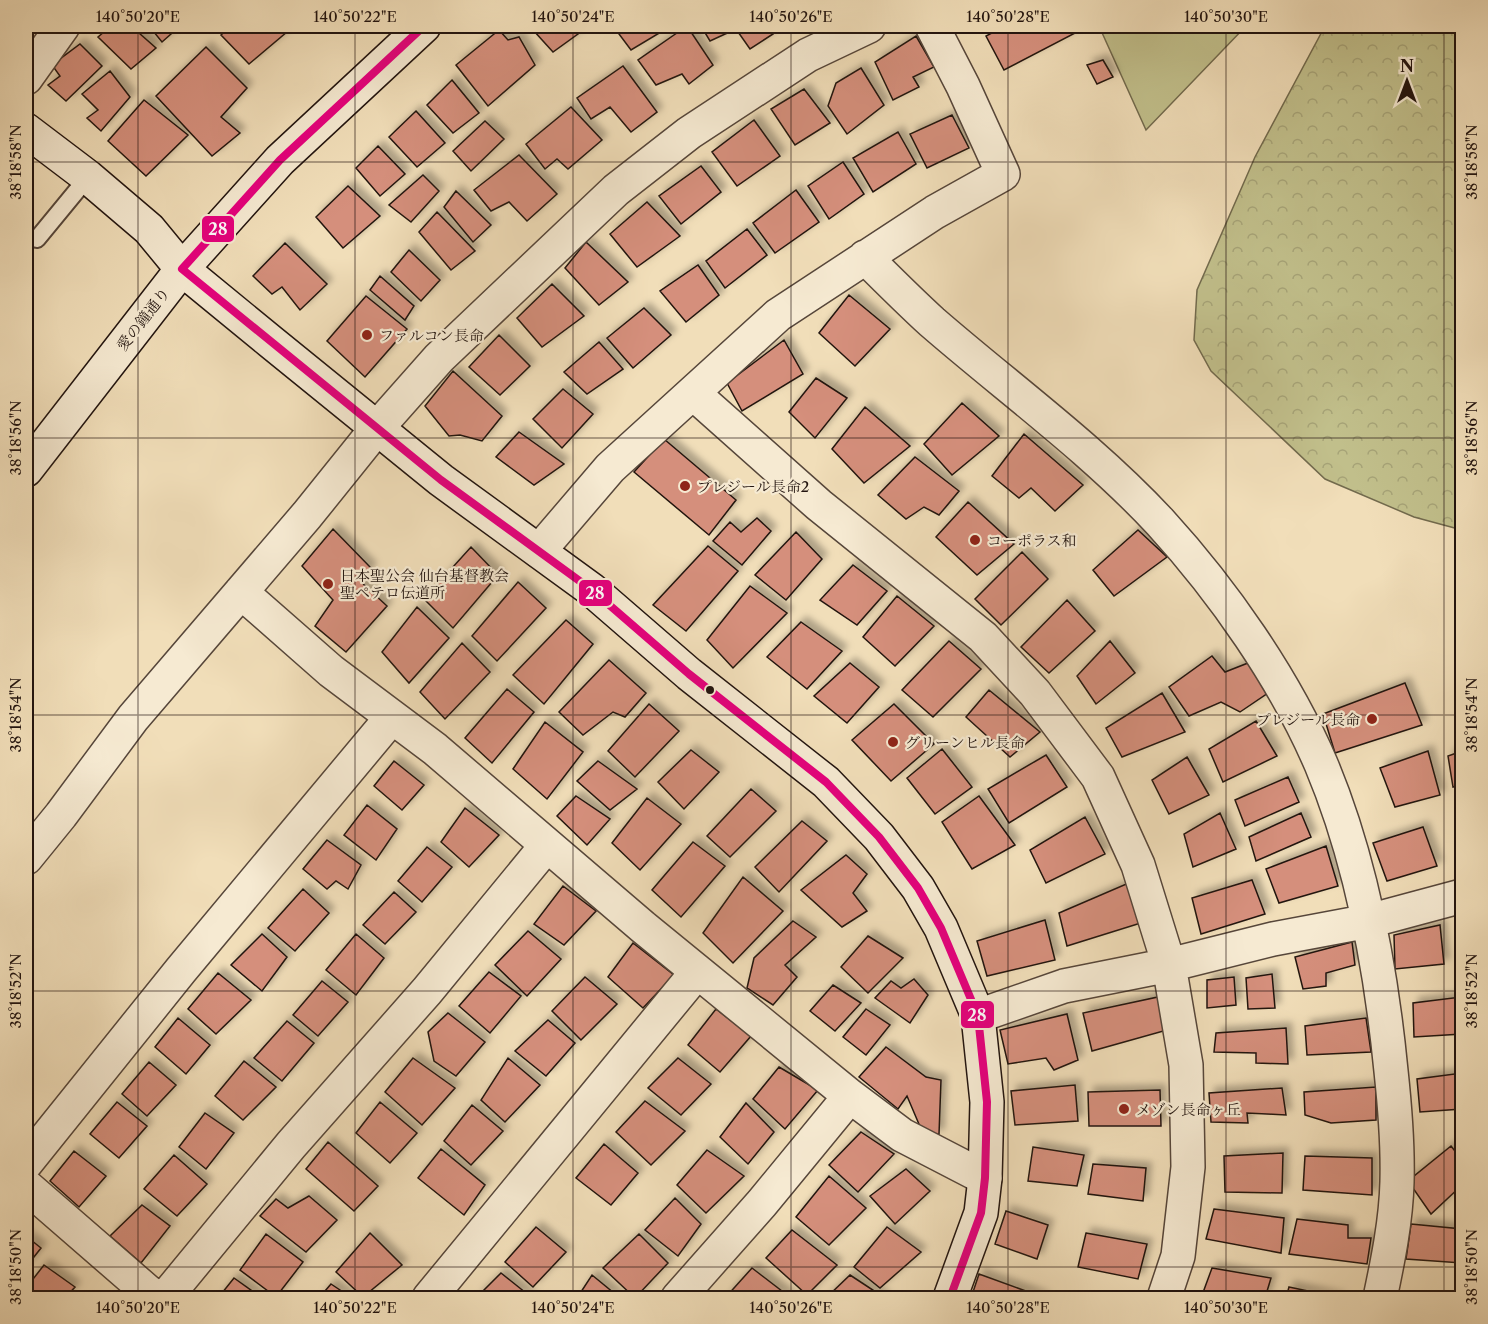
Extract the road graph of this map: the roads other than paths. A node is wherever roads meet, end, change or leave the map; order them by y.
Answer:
1 (63, 26) edge
2 (424, 26) edge
3 (869, 26) edge
4 (932, 26) edge
5 (26, 78) edge
6 (26, 130) edge
7 (88, 177) junction
8 (38, 239) dead end
9 (865, 257) junction
10 (182, 269) junction
11 (693, 393) junction
12 (377, 428) junction
13 (26, 470) edge
14 (539, 551) junction
15 (241, 592) junction
16 (392, 717) junction
17 (547, 845) junction
18 (26, 858) edge
19 (1462, 896) edge
20 (1369, 921) junction
21 (1169, 965) junction
22 (697, 972) junction
23 (978, 1016) junction
24 (850, 1096) junction
25 (26, 1163) edge
26 (985, 1178) junction
27 (26, 1186) edge
28 (156, 1299) edge
29 (165, 1299) edge
30 (429, 1299) edge
31 (678, 1299) edge
32 (950, 1299) edge
33 (1164, 1299) edge
34 (1380, 1299) edge

1 - 5 street
2 - 10 street, 愛の鐘通り
3 - 12 street
4 - 9 street
6 - 7 street
7 - 8 lane
7 - 10 street
9 - 11 street
9 - 20 street
10 - 12 street
10 - 13 street, 愛の鐘通り
11 - 14 street
11 - 21 street
12 - 14 street
12 - 15 street
14 - 23 street
15 - 16 street
15 - 18 street
16 - 17 street
16 - 25 street
17 - 22 street
17 - 29 street
19 - 20 street
20 - 21 street
20 - 34 street
21 - 23 street
21 - 33 street
22 - 24 street
22 - 30 street
23 - 26 street
24 - 26 street
24 - 31 street
26 - 32 street
27 - 28 street

